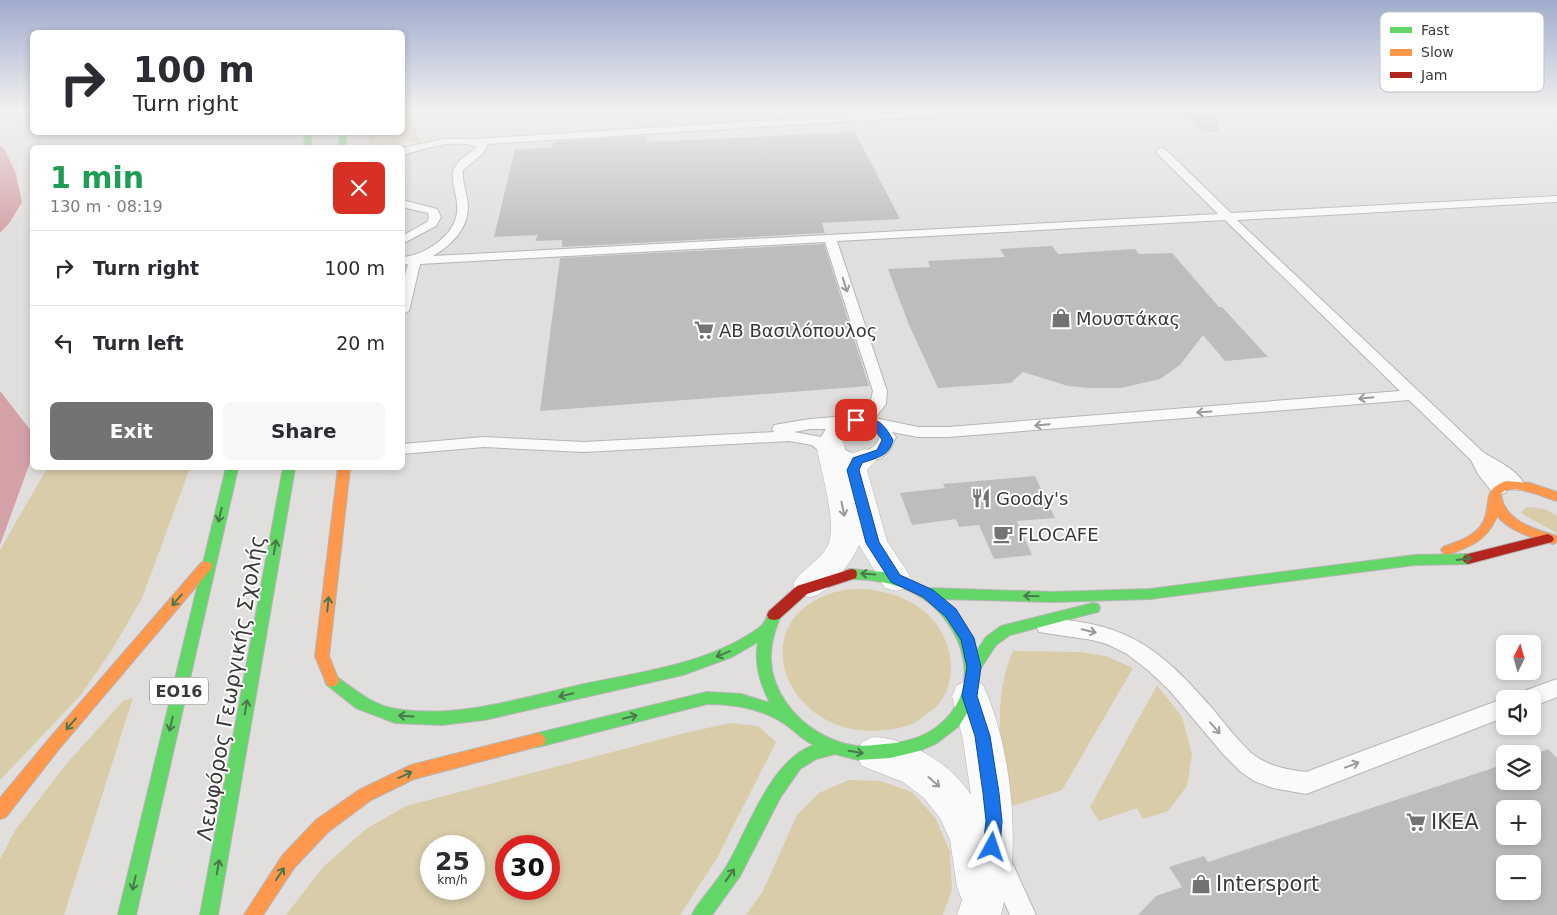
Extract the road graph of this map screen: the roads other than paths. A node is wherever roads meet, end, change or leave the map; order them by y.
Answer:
1 (477, 153) edge
2 (1163, 153) edge
3 (1557, 199) edge
4 (405, 204) edge
5 (1228, 217) junction
6 (405, 239) edge
7 (830, 239) junction
8 (409, 261) edge
9 (405, 290) edge
10 (1415, 395) junction
11 (868, 422) junction
12 (764, 436) junction
13 (834, 440) junction
14 (405, 449) edge
15 (1478, 457) junction
16 (864, 458) junction
17 (232, 470) edge
18 (289, 470) edge
19 (344, 470) edge
20 (1517, 485) junction
21 (1497, 496) junction
22 (1555, 496) edge
23 (1553, 539) edge
24 (1415, 560) junction
25 (209, 563) junction
26 (896, 579) junction
27 (809, 584) junction
28 (928, 593) junction
29 (1150, 594) junction
30 (1023, 624) junction
31 (766, 631) junction
32 (972, 681) junction
33 (1557, 688) edge
34 (1541, 694) edge
35 (1496, 710) edge
36 (790, 720) junction
37 (834, 747) junction
38 (875, 754) junction
39 (0, 811) edge
40 (992, 847) junction
41 (980, 910) edge
42 (127, 915) edge
43 (209, 915) edge
44 (253, 915) edge
45 (701, 915) edge
46 (1023, 915) edge

1 - 8 lane
2 - 5 lane
3 - 5 lane
4 - 6 lane
5 - 7 lane
5 - 10 lane
7 - 8 lane
7 -> 11 lane
8 - 9 lane
10 -> 11 lane
10 - 15 lane
11 - 13 lane
11 - 16 lane
12 - 13 lane
12 - 13 lane
12 - 14 lane
13 - 16 lane
13 -> 27 street
15 - 20 lane
15 - 21 lane
16 - 26 street
17 -> 25 street, ΕΟ16
43 -> 18 street, Λεωφόρος Γεωργικής Σχολής
31 -> 19 street
20 - 21 street
20 - 22 street
21 - 23 street
21 - 24 street
24 -> 23 street
24 - 29 street
25 -> 39 street
25 -> 42 street, ΕΟ16
26 -> 27 street
26 - 28 street
27 - 31 street
29 -> 28 street
28 - 32 street
29 - 30 street
30 - 32 street
30 -> 35 lane
31 - 36 street
32 - 38 street
32 - 40 street
33 - 34 lane
36 - 37 street
44 -> 36 street
37 -> 38 street
45 -> 37 street
38 -> 41 street
40 - 41 street
40 - 46 lane

